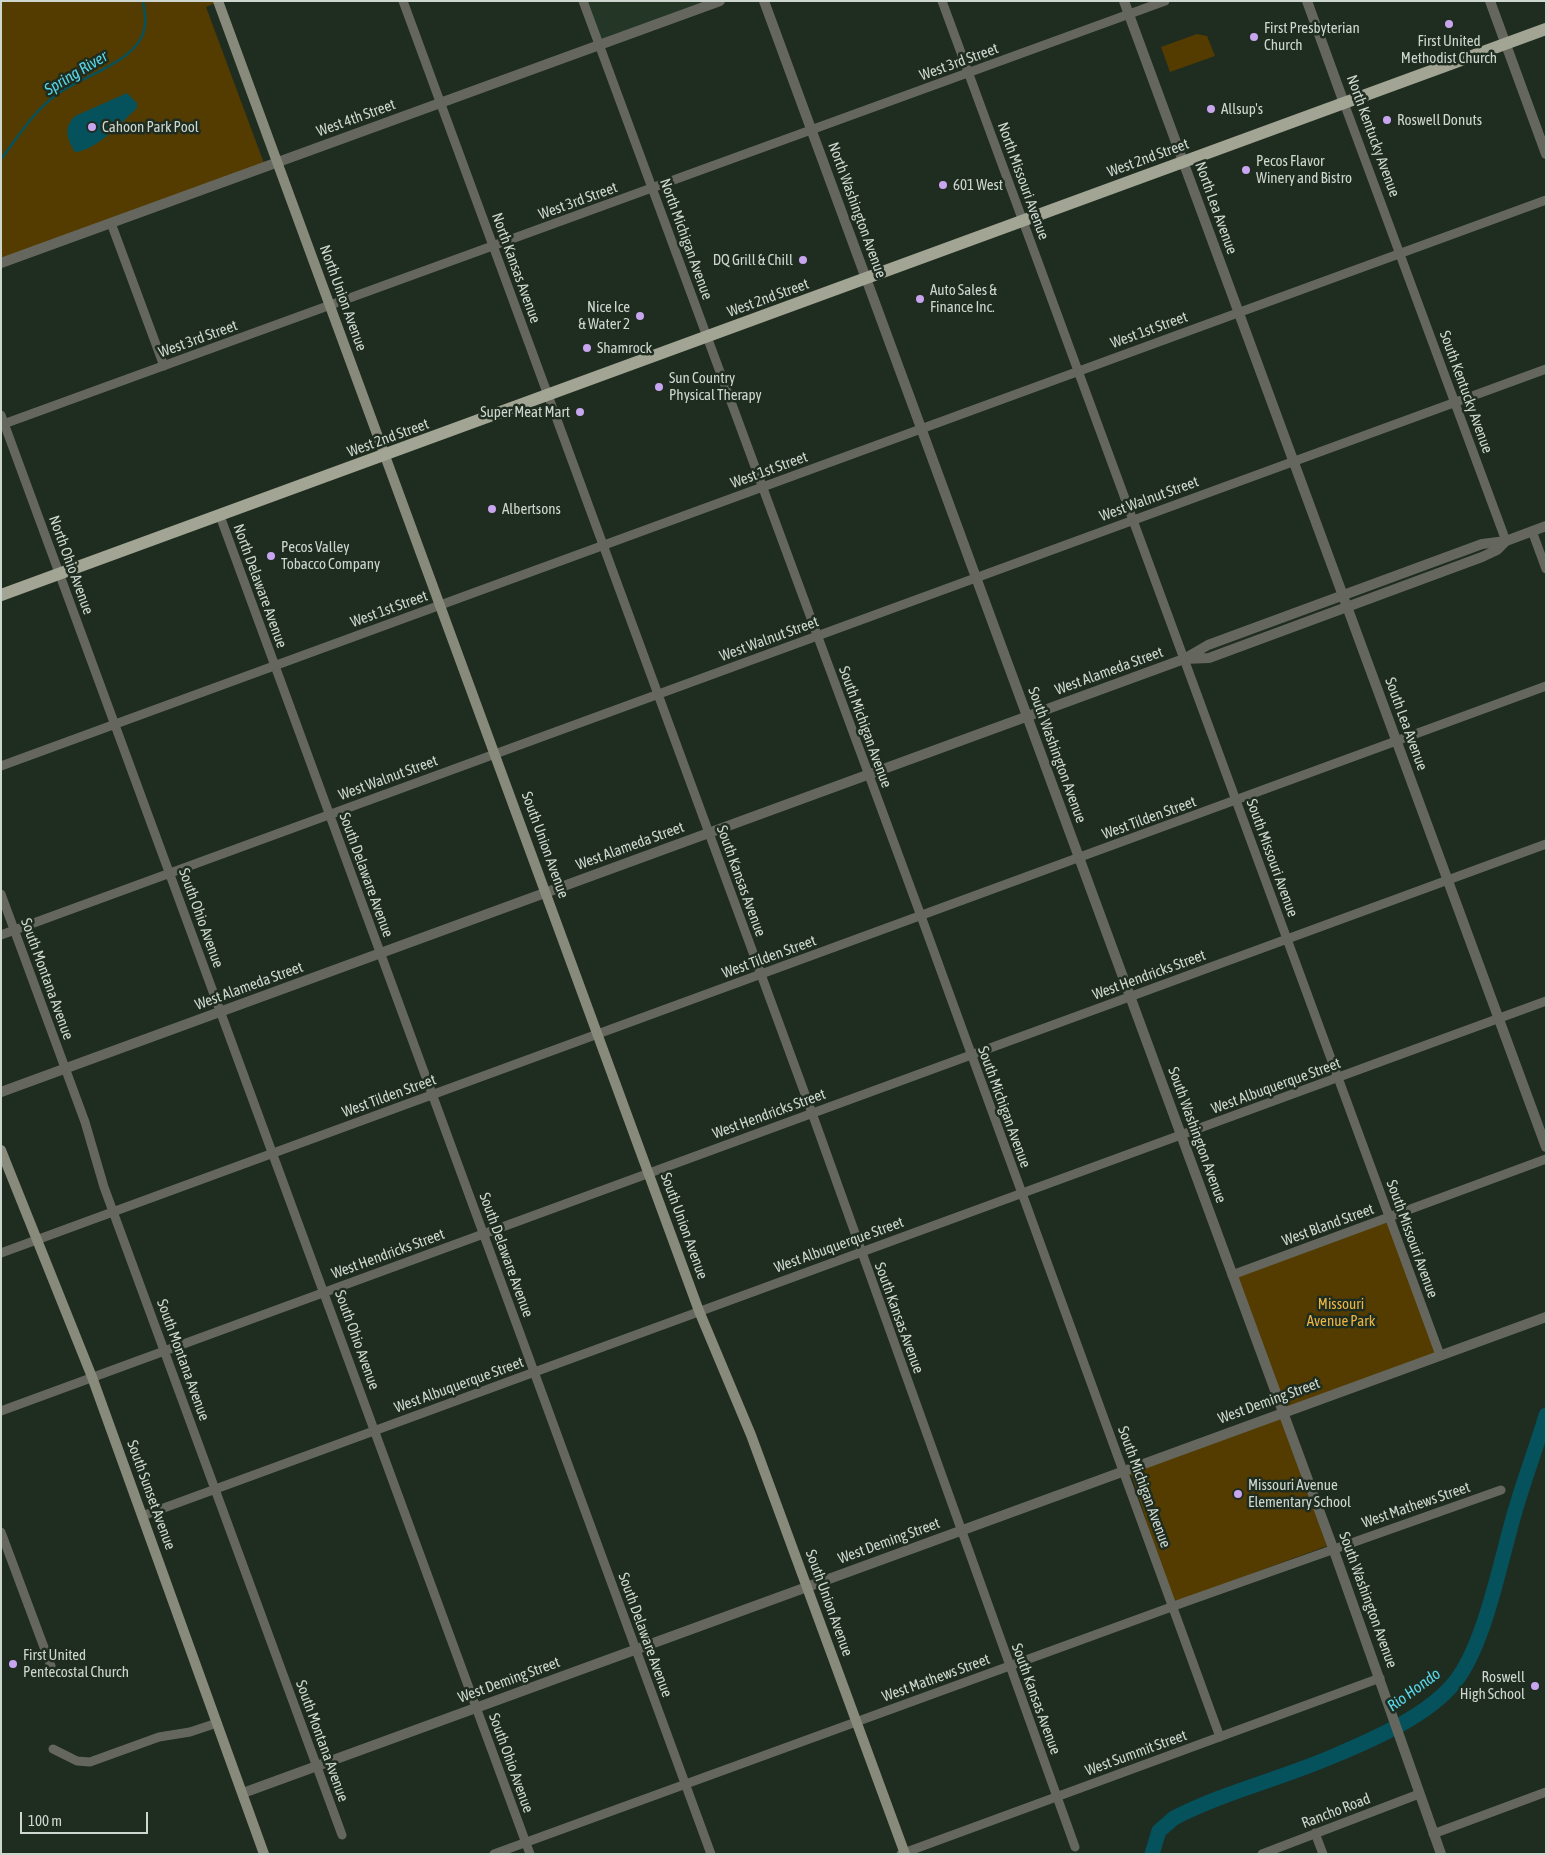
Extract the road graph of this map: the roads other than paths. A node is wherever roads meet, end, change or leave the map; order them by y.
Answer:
1 (403, 1) edge
2 (583, 1) edge
3 (720, 1) edge
4 (764, 1) edge
5 (942, 1) edge
6 (1124, 1) edge
7 (1165, 1) edge
8 (1307, 1) edge
9 (1490, 1) edge
10 (219, 2) edge
11 (1129, 14) junction
12 (1546, 29) edge
13 (1505, 44) junction
14 (600, 46) junction
15 (968, 73) junction
16 (440, 103) junction
17 (1344, 103) junction
18 (812, 130) junction
19 (1546, 154) edge
20 (277, 162) junction
21 (1183, 162) junction
22 (652, 188) junction
23 (1546, 200) edge
24 (1023, 222) junction
25 (111, 223) junction
26 (494, 246) junction
27 (1400, 253) junction
28 (1, 263) edge
29 (867, 280) junction
30 (330, 306) junction
31 (1239, 312) junction
32 (707, 338) junction
33 (164, 366) junction
34 (1546, 368) edge
35 (1078, 371) junction
36 (548, 396) junction
37 (1454, 402) junction
38 (2, 421) edge
39 (921, 428) junction
40 (386, 456) junction
41 (1294, 461) junction
42 (762, 487) junction
43 (220, 516) junction
44 (1133, 520) junction
45 (1546, 526) edge
46 (1532, 532) junction
47 (1506, 541) junction
48 (604, 545) junction
49 (1546, 569) edge
50 (60, 574) junction
51 (976, 577) junction
52 (1343, 594) junction
53 (1, 596) edge
54 (440, 605) junction
55 (1348, 607) junction
56 (816, 636) junction
57 (1184, 659) junction
58 (274, 666) junction
59 (1546, 686) edge
60 (658, 694) junction
61 (1027, 716) junction
62 (116, 724) junction
63 (1396, 742) junction
64 (495, 754) junction
65 (1, 766) edge
66 (868, 775) junction
67 (1236, 801) junction
68 (329, 814) junction
69 (709, 833) junction
70 (1546, 844) edge
71 (1079, 858) junction
72 (170, 873) junction
73 (1448, 880) junction
74 (546, 893) junction
75 (1, 894) edge
76 (921, 916) junction
77 (14, 930) junction
78 (1, 935) edge
79 (1287, 939) junction
80 (380, 954) junction
81 (761, 975) junction
82 (1130, 996) junction
83 (1546, 1001) edge
84 (221, 1012) junction
85 (1498, 1018) junction
86 (598, 1034) junction
87 (970, 1055) junction
88 (66, 1069) junction
89 (1338, 1078) junction
90 (1, 1092) edge
91 (433, 1095) junction
92 (812, 1113) junction
93 (1180, 1136) junction
94 (1546, 1147) edge
95 (1, 1150) edge
96 (273, 1153) junction
97 (1546, 1159) edge
98 (649, 1173) junction
99 (1022, 1194) junction
100 (113, 1211) junction
101 (1389, 1217) junction
102 (483, 1234) junction
103 (37, 1240) junction
104 (862, 1252) junction
105 (1, 1253) edge
106 (1232, 1274) junction
107 (324, 1292) junction
108 (699, 1311) junction
109 (1546, 1317) edge
110 (165, 1350) junction
111 (1440, 1355) junction
112 (534, 1372) junction
113 (92, 1378) junction
114 (1, 1411) edge
115 (1282, 1412) junction
116 (375, 1431) junction
117 (1123, 1471) junction
118 (216, 1489) junction
119 (1502, 1490) dead end
120 (142, 1516) junction
121 (960, 1531) junction
122 (1, 1532) edge
123 (1333, 1548) junction
124 (6, 1558) edge
125 (807, 1586) junction
126 (1173, 1606) junction
127 (635, 1649) junction
128 (51, 1666) dead end
129 (1009, 1666) junction
130 (1380, 1678) junction
131 (476, 1707) junction
132 (856, 1722) junction
133 (217, 1724) junction
134 (1220, 1737) junction
135 (53, 1749) dead end
136 (317, 1766) junction
137 (685, 1784) junction
138 (1546, 1792) edge
139 (243, 1793) junction
140 (1419, 1794) junction
141 (1057, 1797) junction
142 (1315, 1833) junction
143 (1434, 1834) junction
144 (342, 1835) dead end
145 (526, 1842) junction
146 (1075, 1847) dead end
147 (904, 1853) edge
148 (264, 1854) edge
149 (494, 1854) edge
150 (530, 1854) edge
151 (711, 1854) edge
152 (1262, 1854) edge
153 (1323, 1854) edge
154 (1441, 1854) edge

1 - 16 street, North Kansas Avenue
2 - 14 street, North Michigan Avenue
3 - 14 street, West 4th Street
4 - 18 street, North Washington Avenue
5 - 15 street, North Missouri Avenue
6 - 11 street, North Lea Avenue
7 - 11 street, West 3rd Street
8 - 17 street, North Kentucky Avenue
9 - 13 street
10 - 20 main road, North Union Avenue
11 - 15 street, West 3rd Street
11 - 21 street, North Lea Avenue
12 - 13 main road, West 2nd Street
13 - 17 main road, West 2nd Street
13 - 19 street
14 - 16 street, West 4th Street
14 - 22 street, North Michigan Avenue
15 - 18 street, West 3rd Street
15 - 24 street, North Missouri Avenue
16 - 20 street, West 4th Street
16 - 26 street, North Kansas Avenue
17 - 21 main road, West 2nd Street
17 - 27 street, North Kentucky Avenue
18 - 22 street, West 3rd Street
18 - 29 street, North Washington Avenue
20 - 25 street, West 4th Street
20 - 30 main road, North Union Avenue
21 - 24 main road, West 2nd Street
21 - 31 street, North Lea Avenue
22 - 26 street, West 3rd Street
22 - 32 street, North Michigan Avenue
23 - 27 street, West 1st Street
24 - 29 main road, West 2nd Street
24 - 35 street, North Missouri Avenue
25 - 28 street, West 4th Street
25 - 33 street
26 - 30 street, West 3rd Street
26 - 36 street, North Kansas Avenue
27 - 31 street, West 1st Street
27 - 37 street, South Kentucky Avenue
29 - 32 main road, West 2nd Street
29 - 39 street, North Washington Avenue
30 - 33 street, West 3rd Street
30 - 40 main road, North Union Avenue
31 - 35 street, West 1st Street
31 - 41 street, South Lea Avenue
32 - 36 main road, West 2nd Street
32 - 42 street, North Michigan Avenue
33 - 38 street, West 3rd Street
34 - 37 street, West Walnut Street
35 - 39 street, West 1st Street
35 - 44 street, South Missouri Avenue
36 - 40 main road, West 2nd Street
36 - 48 street, North Kansas Avenue
37 - 41 street, West Walnut Street
37 - 47 street, South Kentucky Avenue
38 - 50 street, North Ohio Avenue
39 - 42 street, West 1st Street
39 - 51 street, South Washington Avenue
40 - 43 main road, West 2nd Street
40 - 54 main road, North Union Avenue
41 - 44 street, West Walnut Street
41 - 52 street, South Lea Avenue
42 - 48 street, West 1st Street
42 - 56 street, South Michigan Avenue
43 - 50 main road, West 2nd Street
43 - 58 street, North Delaware Avenue
44 - 51 street, West Walnut Street
44 - 57 street, South Missouri Avenue
45 - 46 street, West Alameda Street
46 - 47 street, West Alameda Street
46 - 49 street
47 - 52 street, West Alameda Street
47 - 55 street, West Alameda Street
48 - 54 street, West 1st Street
48 - 60 street, South Kansas Avenue
50 - 53 main road, West 2nd Street
50 - 62 street, North Ohio Avenue
51 - 56 street, West Walnut Street
51 - 61 street, South Washington Avenue
52 - 55 street, South Lea Avenue
52 - 57 street, West Alameda Street
54 - 58 street, West 1st Street
54 - 64 main road, South Union Avenue
55 - 57 street, West Alameda Street
55 - 63 street, South Lea Avenue
56 - 60 street, West Walnut Street
56 - 66 street, South Michigan Avenue
57 - 61 street, West Alameda Street
57 - 67 street, South Missouri Avenue
58 - 62 street, West 1st Street
58 - 68 street, South Delaware Avenue
59 - 63 street, West Tilden Street
60 - 64 street, West Walnut Street
60 - 69 street, South Kansas Avenue
61 - 66 street, West Alameda Street
61 - 71 street, South Washington Avenue
62 - 65 street, West 1st Street
62 - 72 street, South Ohio Avenue
63 - 67 street, West Tilden Street
63 - 73 street, South Lea Avenue
64 - 68 street, West Walnut Street
64 - 74 main road, South Union Avenue
66 - 69 street, West Alameda Street
66 - 76 street, South Michigan Avenue
67 - 71 street, West Tilden Street
67 - 79 street, South Missouri Avenue
68 - 72 street, West Walnut Street
68 - 80 street, South Delaware Avenue
69 - 74 street, West Alameda Street
69 - 81 street, South Kansas Avenue
70 - 73 street, West Hendricks Street
71 - 76 street, West Tilden Street
71 - 82 street, South Washington Avenue
72 - 77 street, West Walnut Street
72 - 84 street, South Ohio Avenue
73 - 79 street, West Hendricks Street
73 - 85 street, South Lea Avenue
74 - 80 street, West Alameda Street
74 - 86 main road, South Union Avenue
75 - 77 street, South Montana Avenue
76 - 81 street, West Tilden Street
76 - 87 street, South Michigan Avenue
77 - 78 street, West Walnut Street
77 - 88 street, South Montana Avenue
79 - 82 street, West Hendricks Street
79 - 89 street, South Missouri Avenue
80 - 84 street, West Alameda Street
80 - 91 street, South Delaware Avenue
81 - 86 street, West Tilden Street
81 - 92 street, South Kansas Avenue
82 - 87 street, West Hendricks Street
82 - 93 street, South Washington Avenue
83 - 85 street, West Albuquerque Street
84 - 88 street, West Alameda Street
84 - 96 street, South Ohio Avenue
85 - 89 street, West Albuquerque Street
85 - 94 street, South Lea Avenue
86 - 91 street, West Tilden Street
86 - 98 main road, South Union Avenue
87 - 92 street, West Hendricks Street
87 - 99 street, South Michigan Avenue
88 - 90 street, West Alameda Street
88 - 100 street, South Montana Avenue
89 - 93 street, West Albuquerque Street
89 - 101 street, South Missouri Avenue
91 - 96 street, West Tilden Street
91 - 102 street, South Delaware Avenue
92 - 98 street, West Hendricks Street
92 - 104 street, South Kansas Avenue
93 - 99 street, West Albuquerque Street
93 - 106 street, South Washington Avenue
95 - 103 main road, South Sunset Avenue
96 - 100 street, West Tilden Street
96 - 107 street, South Ohio Avenue
97 - 101 street, West Bland Street
98 - 102 street, West Hendricks Street
98 - 108 main road, South Union Avenue
99 - 104 street, West Albuquerque Street
99 - 117 street, South Michigan Avenue
100 - 103 street, West Tilden Street
100 - 110 street, South Montana Avenue
101 - 106 street, West Bland Street
101 - 111 street, South Missouri Avenue
102 - 107 street, West Hendricks Street
102 - 112 street, South Delaware Avenue
103 - 105 street, West Tilden Street
103 - 113 main road, South Sunset Avenue
104 - 108 street, West Albuquerque Street
104 - 121 street, South Kansas Avenue
106 - 115 street, South Washington Avenue
107 - 110 street, West Hendricks Street
107 - 116 street, South Ohio Avenue
108 - 112 street, West Albuquerque Street
108 - 125 main road, South Union Avenue
109 - 111 street, West Deming Street
110 - 113 street, West Hendricks Street
110 - 118 street, South Montana Avenue
111 - 115 street, West Deming Street
112 - 116 street, West Albuquerque Street
112 - 127 street, South Delaware Avenue
113 - 114 street, West Hendricks Street
113 - 120 main road, South Sunset Avenue
115 - 117 street, West Deming Street
115 - 123 street, South Washington Avenue
116 - 118 street, West Albuquerque Street
116 - 131 street, South Ohio Avenue
117 - 121 street, West Deming Street
117 - 126 street, South Michigan Avenue
118 - 120 street, West Albuquerque Street
118 - 136 street, South Montana Avenue
119 - 123 street, West Mathews Street
120 - 133 main road, South Sunset Avenue
121 - 125 street, West Deming Street
121 - 129 street, South Kansas Avenue
122 - 124 street
123 - 126 street, West Mathews Street
123 - 130 street, South Washington Avenue
124 - 128 street
125 - 127 street, West Deming Street
125 - 132 main road, South Union Avenue
126 - 129 street, West Mathews Street
126 - 134 street, South Michigan Avenue
127 - 131 street, West Deming Street
127 - 137 street, South Delaware Avenue
129 - 132 street, West Mathews Street
129 - 141 street, South Kansas Avenue
130 - 134 street, West Summit Street
130 - 140 street, South Washington Avenue
131 - 136 street, West Deming Street
131 - 145 street, South Ohio Avenue
132 - 137 street, West Mathews Street
132 - 147 main road, South Union Avenue
133 - 135 street
133 - 139 main road, South Sunset Avenue
134 - 141 street, West Summit Street
136 - 139 street, West Deming Street
136 - 144 street, South Montana Avenue
137 - 145 street, West Mathews Street
137 - 151 street, South Delaware Avenue
138 - 143 street
139 - 148 main road, South Sunset Avenue
140 - 142 street, Rancho Road
140 - 143 street, South Washington Avenue
141 - 146 street, South Kansas Avenue
141 - 147 street, West Summit Street
142 - 152 street, Rancho Road
142 - 153 street
143 - 154 street, South Washington Avenue
145 - 149 street, West Mathews Street
145 - 150 street, South Ohio Avenue

